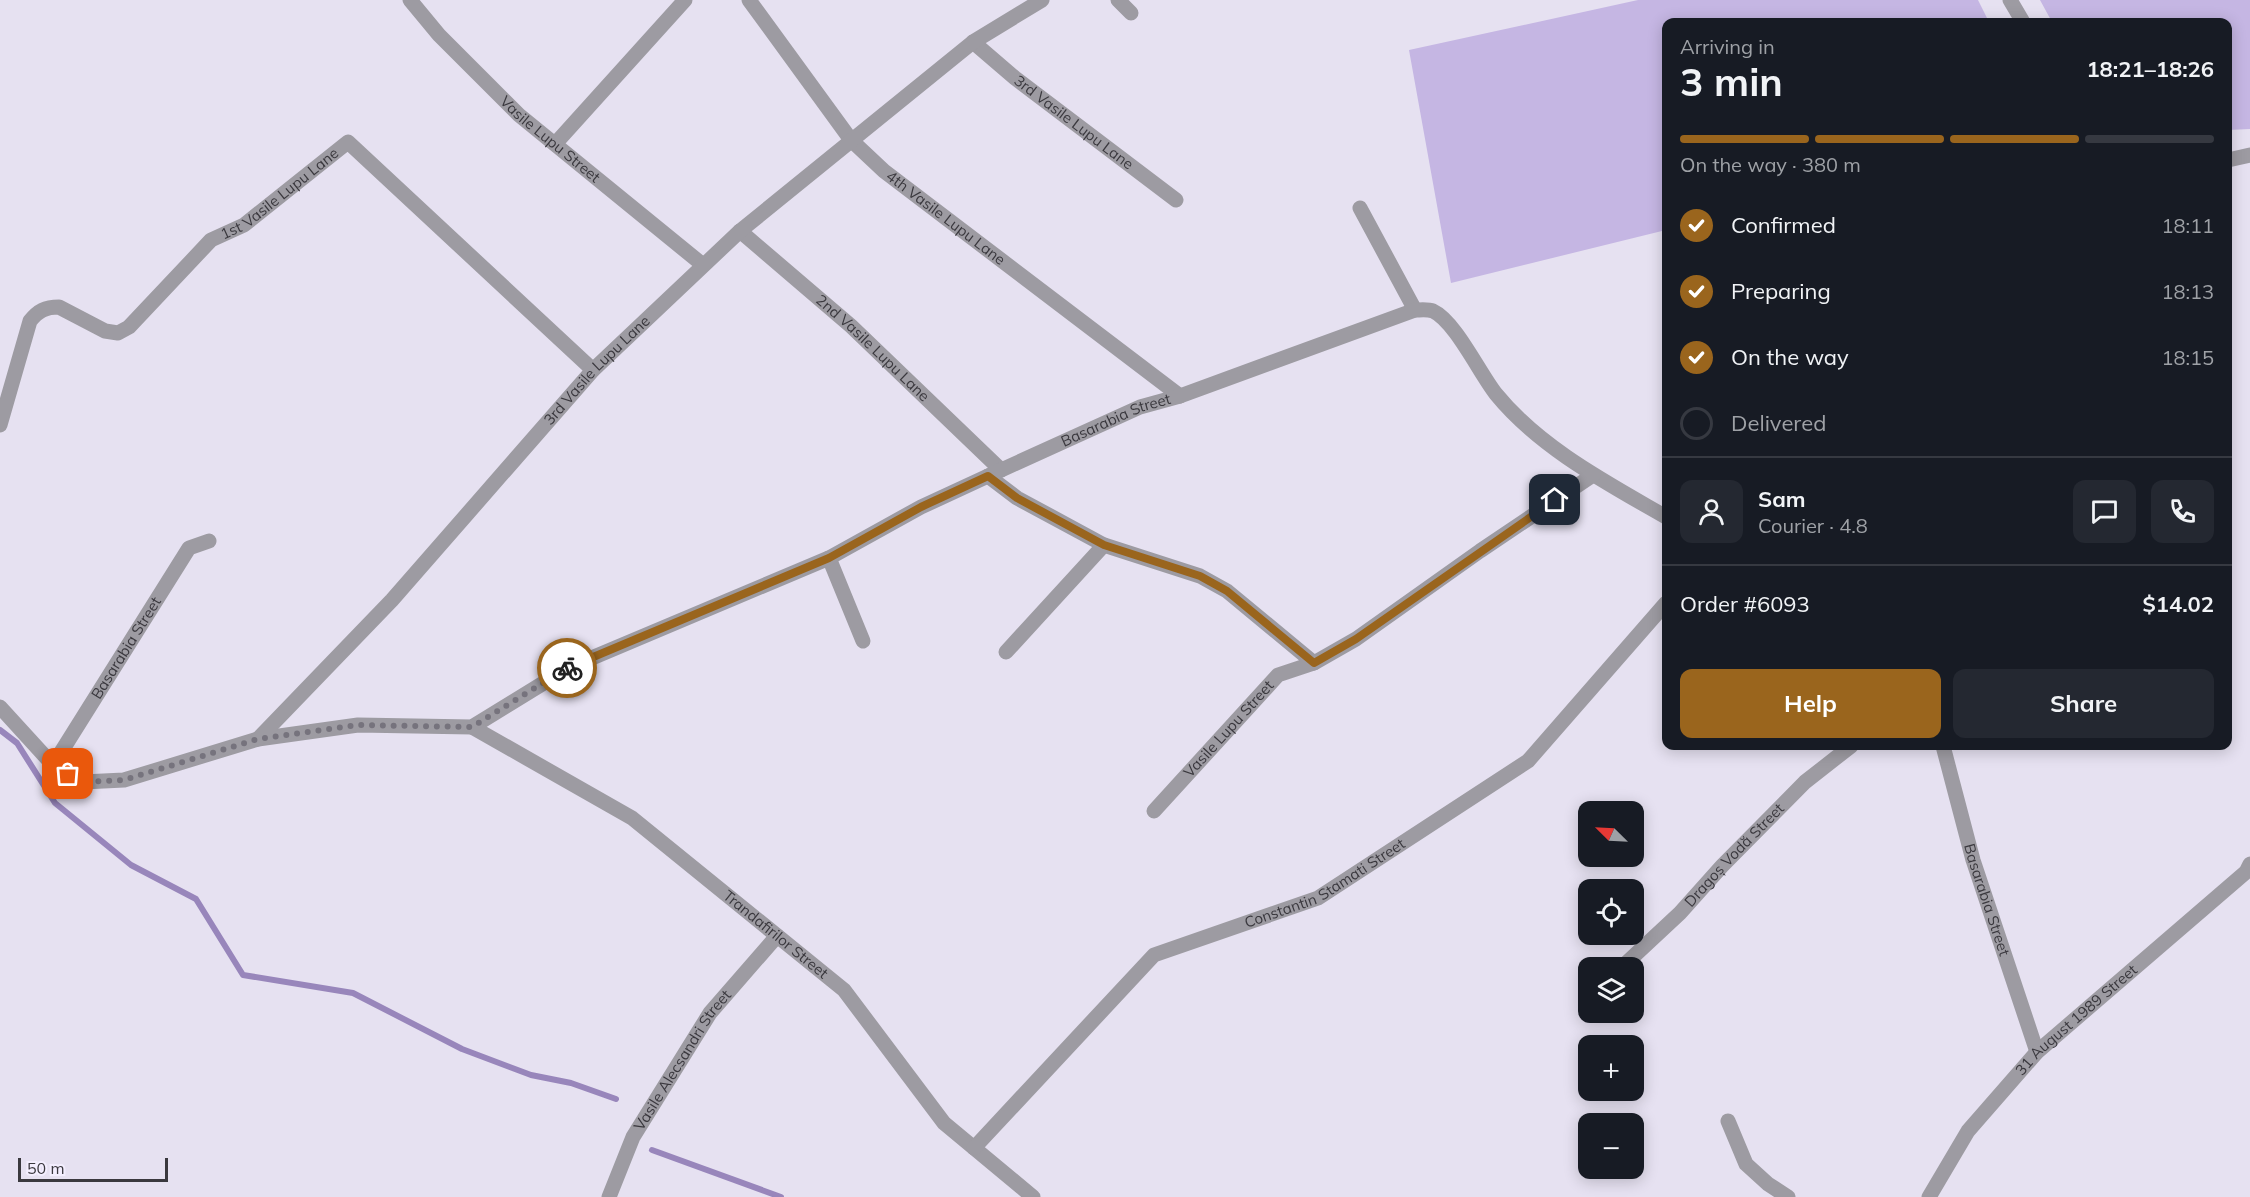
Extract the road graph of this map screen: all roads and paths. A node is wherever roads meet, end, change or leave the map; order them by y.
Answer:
1 (410, 0) edge
2 (685, 0) edge
3 (749, 0) edge
4 (1042, 0) edge
5 (1118, 0) edge
6 (2010, 0) edge
7 (1131, 13) dead end
8 (2021, 18) edge
9 (973, 42) junction
10 (851, 140) junction
11 (555, 144) junction
12 (2250, 155) edge
13 (2232, 161) edge
14 (1176, 200) dead end
15 (1360, 208) dead end
16 (740, 231) junction
17 (704, 265) junction
18 (1415, 309) junction
19 (593, 370) junction
20 (1180, 396) junction
21 (0, 425) edge
22 (994, 473) junction
23 (1593, 475) junction
24 (1662, 515) edge
25 (209, 541) dead end
26 (1104, 545) junction
27 (829, 558) junction
28 (1662, 608) edge
29 (863, 641) dead end
30 (1006, 652) dead end
31 (1314, 663) junction
32 (0, 707) edge
33 (472, 727) junction
34 (258, 739) junction
35 (1846, 750) edge
36 (1944, 750) edge
37 (53, 765) junction
38 (1154, 811) dead end
39 (2249, 869) edge
40 (777, 936) junction
41 (1633, 957) edge
42 (2037, 1052) junction
43 (1728, 1121) dead end
44 (974, 1148) junction
45 (609, 1197) edge
46 (1033, 1197) edge
47 (1788, 1197) edge
48 (1929, 1197) edge

1 - 11 street, Vasile Lupu Street
2 - 11 street
3 - 10 street, 4th Vasile Lupu Lane
4 - 9 street, 3rd Vasile Lupu Lane
5 - 7 street
6 - 8 street
9 - 10 street, 3rd Vasile Lupu Lane
9 - 14 street, 3rd Vasile Lupu Lane
10 - 16 street, 3rd Vasile Lupu Lane
10 - 20 street, 4th Vasile Lupu Lane
11 - 17 street, Vasile Lupu Street
12 - 13 street
15 - 18 street
16 - 17 street, 3rd Vasile Lupu Lane
16 - 22 street, 2nd Vasile Lupu Lane
17 - 19 street, 3rd Vasile Lupu Lane
18 - 20 street, Basarabia Street
18 - 23 street
19 - 21 street, 1st Vasile Lupu Lane
19 - 34 street, 3rd Vasile Lupu Lane
20 - 22 street, Basarabia Street
22 - 26 street
22 - 27 street, Basarabia Street
23 - 24 street
23 - 31 street, Vasile Lupu Street
25 - 37 street, Basarabia Street
26 - 30 street
26 - 31 street
27 - 29 street
27 - 33 street, Basarabia Street
28 - 44 street, Constantin Stamati Street
31 - 38 street, Vasile Lupu Street
32 - 37 street
33 - 34 street
33 - 40 street, Trandafirilor Street
34 - 37 street
35 - 41 street, Dragoș Vodă Street
36 - 42 street, Basarabia Street
39 - 42 street, 31 August 1989 Street
40 - 44 street, Trandafirilor Street
40 - 45 street, Vasile Alecsandri Street
42 - 48 street, 31 August 1989 Street
43 - 47 street
44 - 46 street, Trandafirilor Street

